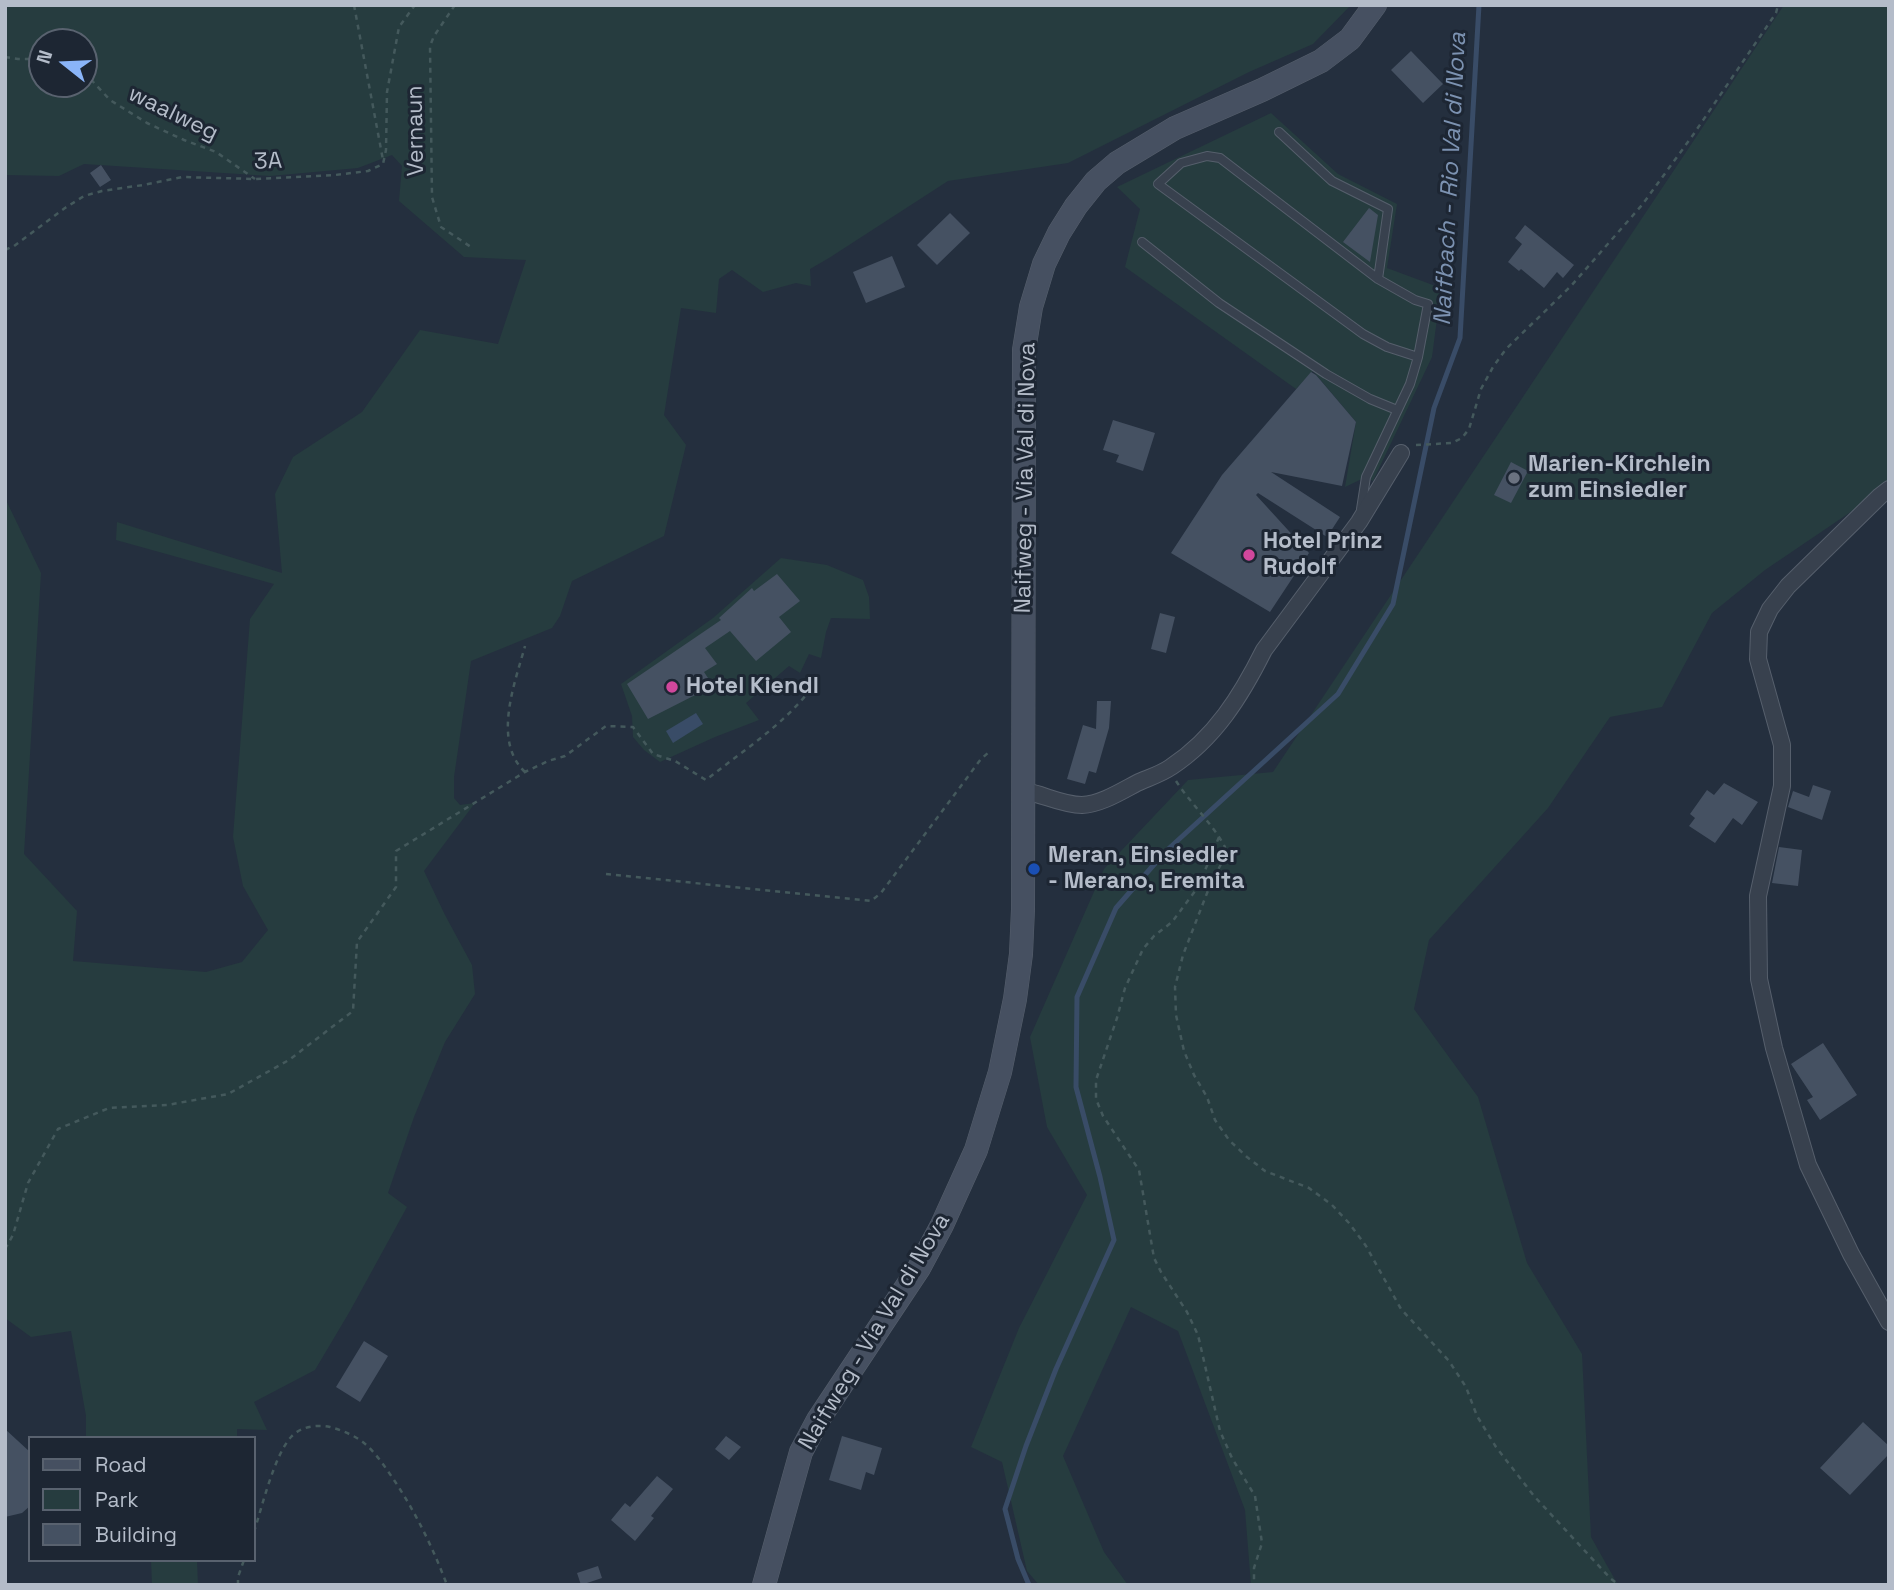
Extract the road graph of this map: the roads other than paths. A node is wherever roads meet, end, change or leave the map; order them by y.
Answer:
1 (1375, 5) edge
2 (1279, 132) dead end
3 (1142, 242) dead end
4 (1378, 279) junction
5 (1418, 357) junction
6 (1397, 410) junction
7 (1408, 449) road end
8 (1889, 489) edge
9 (1359, 522) junction
10 (1024, 791) junction
11 (1889, 1322) edge
12 (764, 1585) edge

1 - 10 main road, Naifweg - Via Val di Nova
2 - 4 lane
3 - 6 lane
4 - 5 lane
4 - 5 lane
5 - 6 lane
6 - 9 lane
7 - 9 street
8 - 11 street
9 - 10 street
10 - 12 main road, Naifweg - Via Val di Nova

